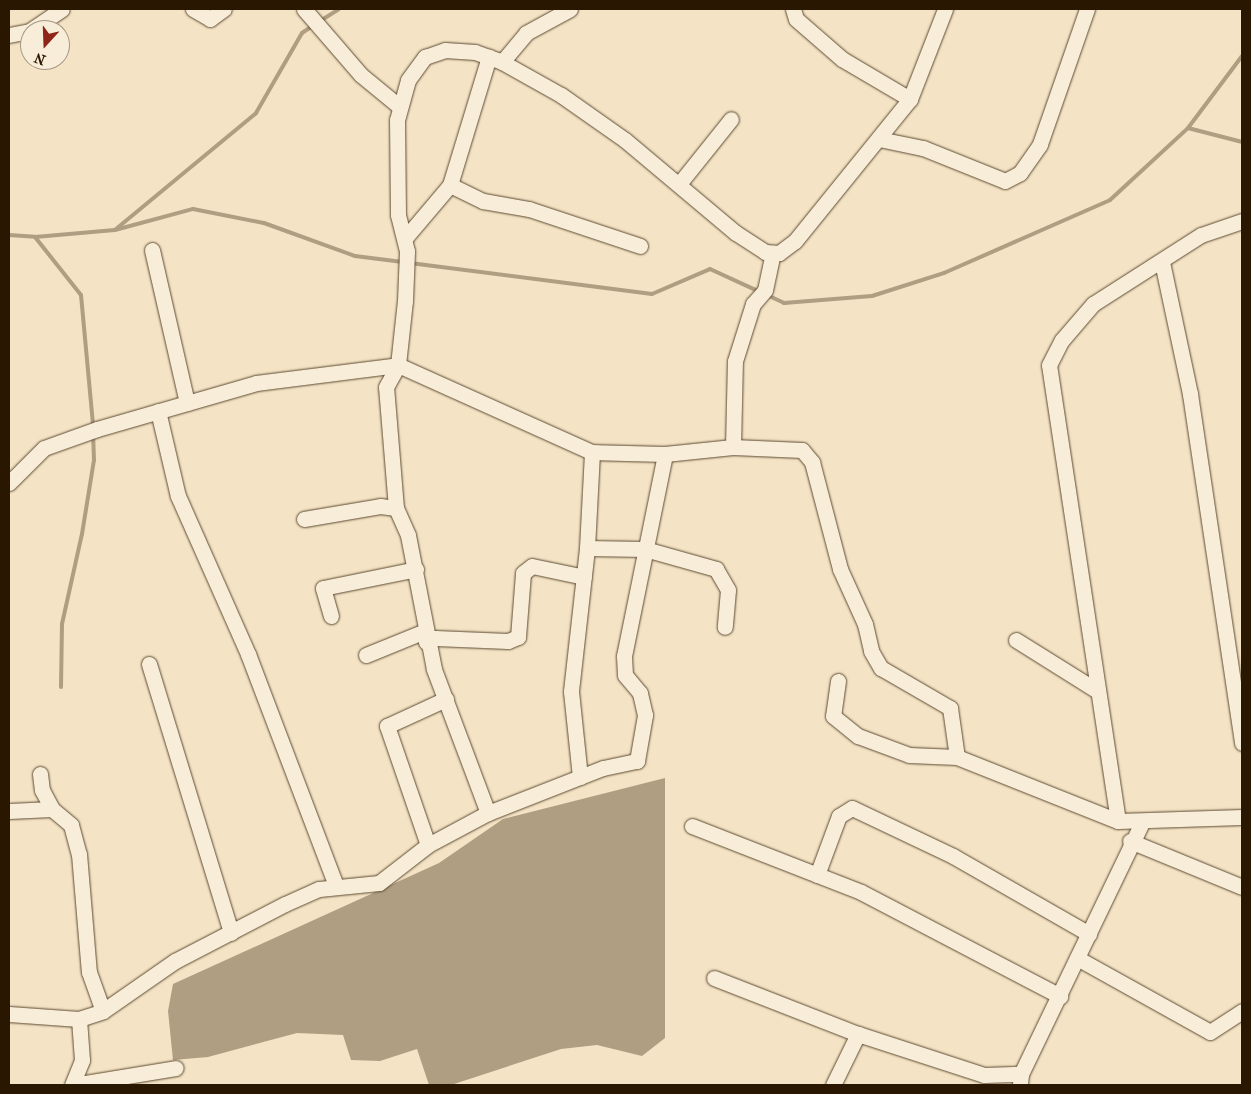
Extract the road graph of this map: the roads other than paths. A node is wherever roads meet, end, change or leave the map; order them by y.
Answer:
1 (62, 9) edge
2 (193, 9) edge
3 (224, 9) edge
4 (304, 9) edge
5 (570, 9) edge
6 (792, 9) edge
7 (945, 9) edge
8 (1086, 9) edge
9 (45, 20) edge
10 (495, 60) junction
11 (910, 99) junction
12 (400, 107) junction
13 (731, 119) dead end
14 (879, 139) junction
15 (679, 184) junction
16 (450, 185) junction
17 (1242, 221) edge
18 (406, 237) junction
19 (640, 246) dead end
20 (152, 250) dead end
21 (773, 253) junction
22 (1162, 262) junction
23 (398, 365) junction
24 (187, 403) junction
25 (158, 411) junction
26 (733, 447) junction
27 (592, 452) junction
28 (664, 454) junction
29 (9, 483) edge
30 (396, 508) junction
31 (304, 519) dead end
32 (587, 548) junction
33 (645, 550) junction
34 (416, 569) junction
35 (584, 577) junction
36 (330, 616) dead end
37 (725, 627) dead end
38 (425, 637) junction
39 (1016, 640) dead end
40 (366, 655) dead end
41 (149, 664) dead end
42 (838, 681) dead end
43 (1096, 690) junction
44 (446, 699) junction
45 (1242, 743) edge
46 (957, 757) junction
47 (40, 774) dead end
48 (580, 778) junction
49 (52, 809) junction
50 (9, 811) edge
51 (488, 813) junction
52 (1242, 817) edge
53 (1118, 821) junction
54 (1142, 823) junction
55 (692, 826) dead end
56 (1130, 842) junction
57 (428, 845) junction
58 (817, 875) junction
59 (336, 886) junction
60 (1242, 887) edge
61 (231, 933) junction
62 (1089, 934) junction
63 (1077, 958) junction
64 (714, 978) dead end
65 (1060, 996) junction
66 (103, 1011) junction
67 (1242, 1011) edge
68 (9, 1014) edge
69 (79, 1018) junction
70 (858, 1034) junction
71 (176, 1068) dead end
72 (1021, 1080) edge
73 (72, 1085) edge
74 (833, 1085) edge

1 - 9 street
2 - 3 street
4 - 12 street
5 - 10 street
6 - 11 street
7 - 11 street
8 - 14 street
10 - 12 street
10 - 15 street
10 - 16 street
11 - 14 street
12 - 18 street
13 - 15 street
14 - 21 street
15 - 21 street
16 - 18 street
16 - 19 street
17 - 22 street
18 - 23 street
20 - 24 street
21 - 26 street
22 - 43 street
22 - 45 street
23 - 24 street
23 - 27 street
23 - 30 street
24 - 25 street
25 - 29 street
25 - 59 street
26 - 28 street
26 - 46 street
27 - 28 street
27 - 32 street
28 - 33 street
30 - 31 street
30 - 34 street
32 - 33 street
32 - 35 street
33 - 37 street
33 - 48 street
34 - 36 street
34 - 38 street
35 - 38 street
35 - 48 street
38 - 40 street
38 - 44 street
39 - 43 street
41 - 61 street
42 - 46 street
43 - 53 street
44 - 51 street
44 - 57 street
46 - 53 street
47 - 49 street
48 - 51 street
49 - 50 street
49 - 66 street
51 - 57 street
52 - 54 street
53 - 54 street
54 - 56 street
55 - 58 street
56 - 60 street
56 - 62 street
57 - 59 street
58 - 62 street
58 - 65 street
59 - 61 street
61 - 66 street
62 - 63 street
63 - 65 street
63 - 67 street
64 - 70 street
65 - 72 street
66 - 69 street
68 - 69 street
69 - 73 street
70 - 72 street
70 - 74 street
71 - 73 street

